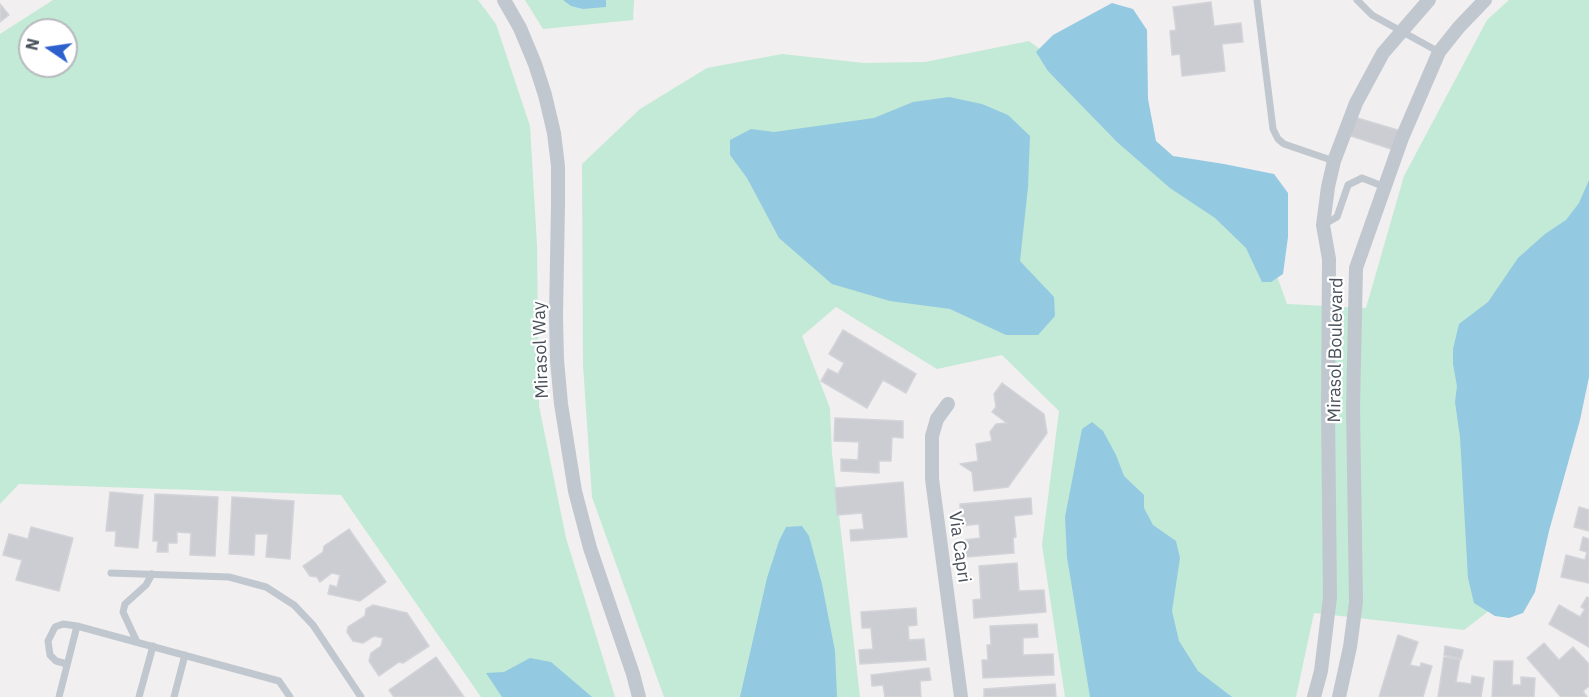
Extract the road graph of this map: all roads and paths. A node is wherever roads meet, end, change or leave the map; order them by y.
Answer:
1 (504, 0) edge
2 (1257, 0) edge
3 (1357, 0) edge
4 (1429, 0) edge
5 (1485, 0) edge
6 (1401, 31) junction
7 (1439, 52) junction
8 (1334, 161) junction
9 (1385, 187) junction
10 (1323, 225) junction
11 (948, 404) dead end
12 (111, 573) dead end
13 (153, 574) junction
14 (77, 627) junction
15 (137, 642) junction
16 (153, 646) junction
17 (185, 655) junction
18 (67, 664) junction
19 (59, 697) edge
20 (139, 697) edge
21 (174, 697) edge
22 (290, 697) edge
23 (361, 697) edge
24 (639, 697) edge
25 (961, 697) edge
26 (1314, 697) edge
27 (1339, 697) edge

1 - 24 street, Mirasol Way
2 - 8 lane
3 - 6 lane
4 - 6 street, Mirasol Boulevard
5 - 7 street, Mirasol Boulevard
6 - 7 lane
6 - 8 street, Mirasol Boulevard
7 - 9 street, Mirasol Boulevard
8 - 10 street, Mirasol Boulevard
9 - 10 lane
9 - 27 street, Mirasol Boulevard
10 - 26 street, Mirasol Boulevard
11 - 25 street, Via Capri
12 - 13 lane
13 - 15 lane
13 - 23 lane
14 - 15 lane
14 - 18 lane
14 - 18 lane
15 - 16 lane
16 - 17 lane
16 - 20 lane
17 - 21 lane
17 - 22 lane
18 - 19 lane

